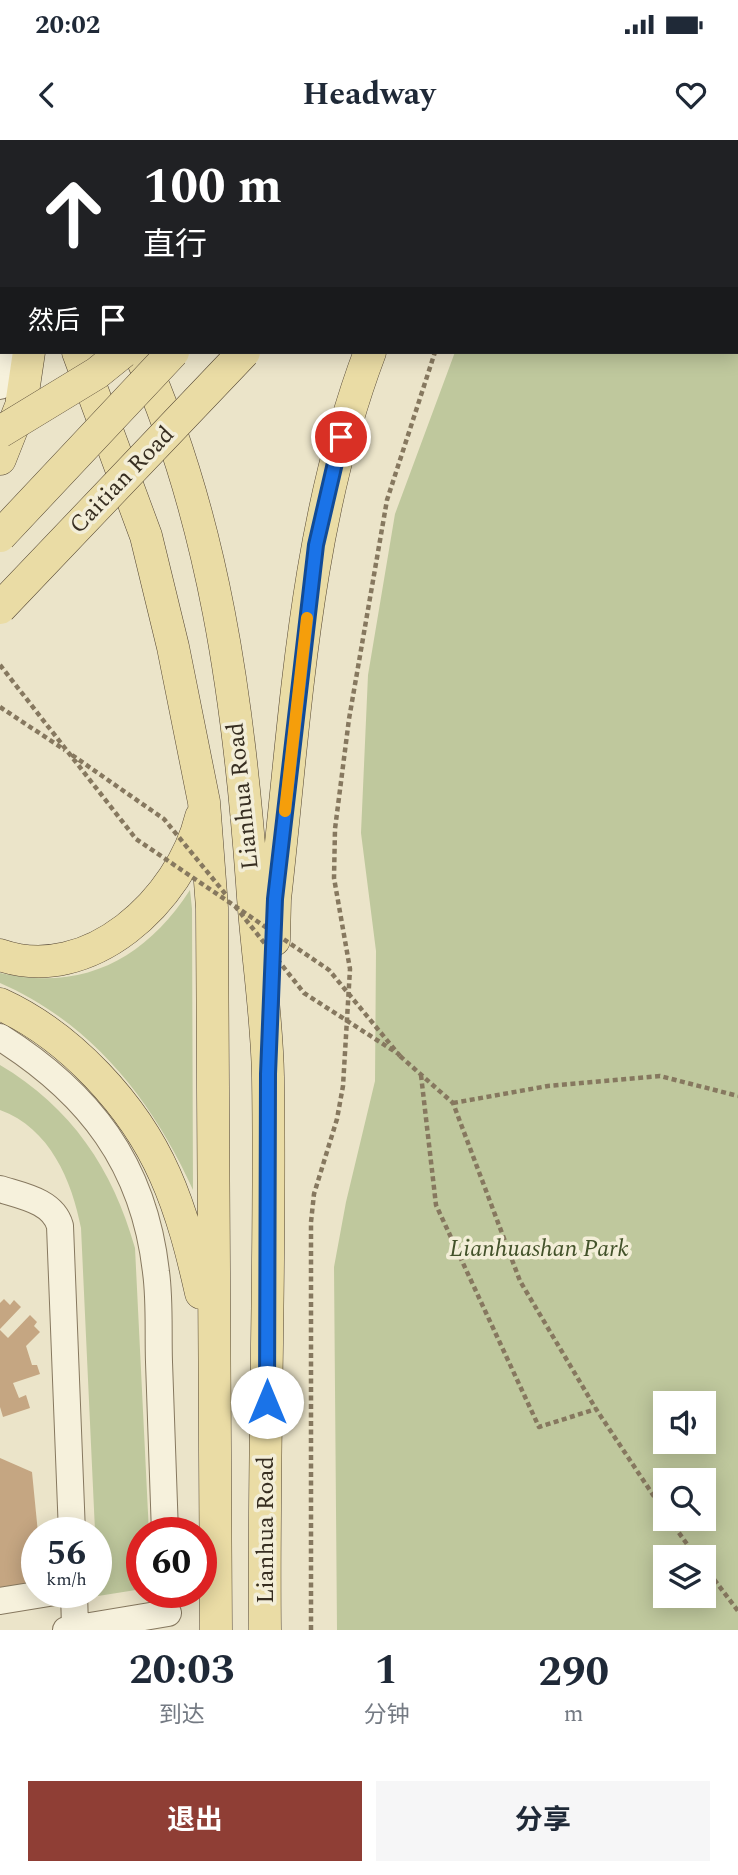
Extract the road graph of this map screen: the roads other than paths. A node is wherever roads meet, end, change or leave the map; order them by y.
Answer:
1 (4, 354) edge
2 (29, 354) edge
3 (79, 354) edge
4 (121, 354) edge
5 (140, 354) edge
6 (171, 354) edge
7 (242, 354) edge
8 (369, 354) edge
9 (0, 386) edge
10 (0, 432) edge
11 (0, 459) edge
12 (0, 536) edge
13 (0, 608) edge
14 (204, 802) junction
15 (0, 956) edge
16 (0, 1004) edge
17 (0, 1037) edge
18 (268, 1074) junction
19 (0, 1189) edge
20 (214, 1353) junction
21 (71, 1517) edge
22 (164, 1517) edge
23 (21, 1598) edge
24 (0, 1601) edge
25 (73, 1608) edge
26 (168, 1612) edge
27 (71, 1629) edge
28 (216, 1630) edge
29 (265, 1630) edge

1 - 9 street
2 - 11 main road
3 - 14 main road, Lianhua Road
4 - 10 main road, bridge
5 - 18 main road, Lianhua Road
6 - 12 main road, Caitian Road, bridge
7 - 13 main road, Caitian Road, bridge
8 - 18 main road
14 - 15 main road
14 - 20 main road, Lianhua Road
16 - 20 main road
17 - 22 street
18 - 29 main road, Lianhua Road
19 - 21 street
20 - 28 main road, Lianhua Road
23 - 24 street
25 - 27 street
26 - 27 street

